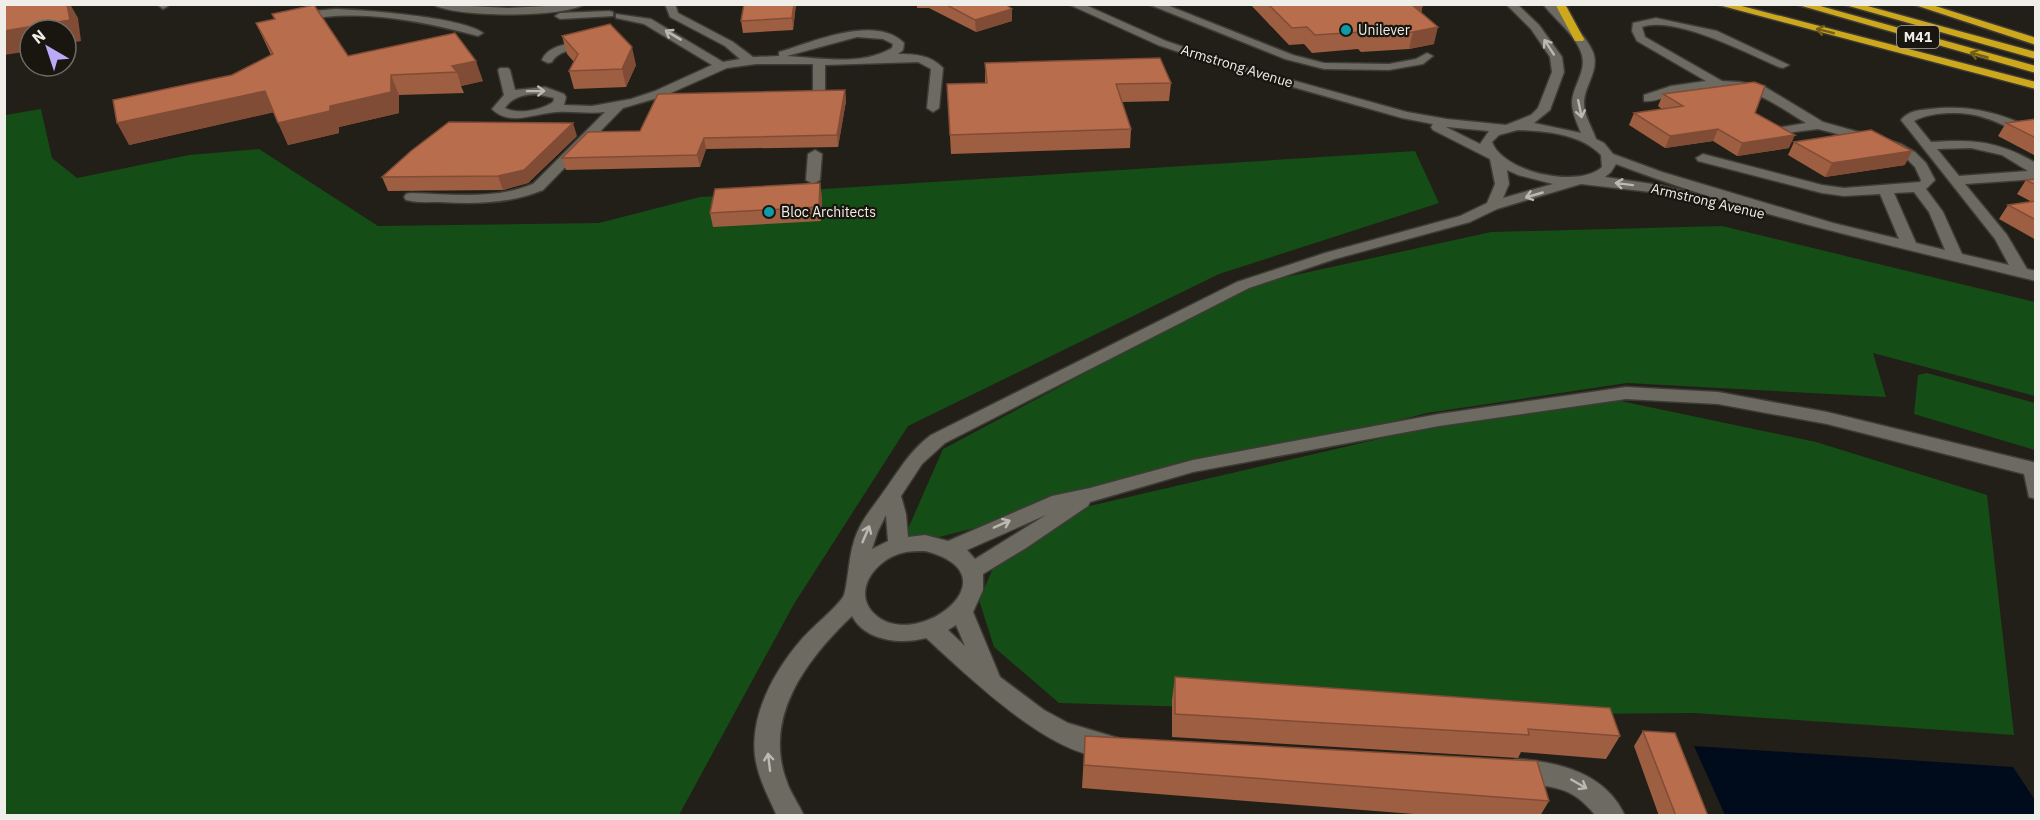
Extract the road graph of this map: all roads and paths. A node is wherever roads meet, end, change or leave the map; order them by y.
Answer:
1 (437, 4) edge
2 (580, 4) edge
3 (600, 4) edge
4 (1072, 4) edge
5 (1153, 4) edge
6 (1511, 4) edge
7 (1548, 4) edge
8 (1560, 4) edge
9 (1720, 4) edge
10 (1800, 4) edge
11 (1847, 4) edge
12 (1917, 4) edge
13 (664, 8) edge
14 (525, 11) junction
15 (614, 15) junction
16 (285, 25) edge
17 (458, 38) edge
18 (1579, 39) junction
19 (593, 42) edge
20 (2036, 42) edge
21 (1427, 56) dead end
22 (2036, 56) edge
23 (885, 57) junction
24 (767, 58) junction
25 (548, 60) dead end
26 (749, 60) junction
27 (819, 61) junction
28 (1783, 64) dead end
29 (722, 66) junction
30 (504, 70) dead end
31 (2036, 70) edge
32 (1721, 85) junction
33 (2036, 86) edge
34 (510, 96) junction
35 (819, 97) edge
36 (1648, 98) dead end
37 (1548, 99) junction
38 (618, 106) junction
39 (933, 108) dead end
40 (551, 109) junction
41 (1406, 115) junction
42 (1430, 120) junction
43 (1819, 125) junction
44 (1518, 126) junction
45 (1502, 128) junction
46 (2021, 128) edge
47 (1774, 132) edge
48 (1590, 141) junction
49 (1927, 146) junction
50 (815, 154) dead end
51 (1607, 156) junction
52 (1492, 157) junction
53 (1703, 158) dead end
54 (813, 180) dead end
55 (1581, 180) junction
56 (1956, 180) junction
57 (1918, 188) junction
58 (1886, 191) junction
59 (411, 197) dead end
60 (1492, 206) junction
61 (1829, 226) junction
62 (1910, 246) junction
63 (1956, 257) junction
64 (2028, 274) edge
65 (2034, 470) edge
66 (2036, 492) edge
67 (1090, 495) junction
68 (891, 496) junction
69 (899, 545) junction
70 (949, 549) junction
71 (973, 570) junction
72 (855, 590) junction
73 (961, 610) junction
74 (931, 629) junction
75 (991, 680) junction
76 (1133, 749) edge
77 (1500, 769) edge
78 (791, 816) edge
79 (1612, 816) edge

1 - 14 street
2 - 14 street
3 - 15 street
4 - 41 street, Armstrong Avenue
5 - 21 street
37 -> 6 street
7 - 18 street
8 - 18 highway
33 -> 9 highway
31 -> 10 highway, M41
11 - 22 highway, M41
12 - 20 highway
13 - 15 street
13 - 26 street
14 - 15 street
29 -> 15 street
16 - 17 street
18 -> 48 street
19 - 25 street
23 - 24 street
23 - 27 street
23 - 39 street
24 - 26 street
24 - 27 street
26 - 29 street
27 - 35 street
28 - 32 street
29 - 38 street
30 - 34 street
32 - 36 street
32 - 43 street
34 -> 40 street
34 - 40 street
37 - 42 street
37 - 44 street
38 - 40 street
38 - 59 street
41 - 42 street, Armstrong Avenue
41 - 52 street, Armstrong Avenue
42 - 45 street, Armstrong Avenue
43 - 47 street
43 - 57 street
44 - 45 street, Armstrong Avenue
44 - 48 street
45 - 52 street
46 - 49 street
48 - 51 street
49 - 56 street
49 - 56 street
50 - 54 street
51 - 55 street
51 - 61 street, Armstrong Avenue
52 - 55 street, Armstrong Avenue
52 - 60 street
53 - 58 street
55 -> 60 street
61 -> 55 street, Armstrong Avenue
56 - 64 street
57 - 58 street
57 - 63 street
58 - 62 street
60 - 68 street
61 - 62 street, Armstrong Avenue
62 - 63 street, Armstrong Avenue
63 - 64 street, Armstrong Avenue
65 - 66 street
65 - 67 street
70 -> 67 street
67 - 71 street
68 - 69 street
72 -> 68 street
69 - 70 street
69 - 72 street
70 - 71 street
71 - 73 street
72 - 74 street
78 -> 72 street
73 - 74 street
73 - 75 street
74 - 75 street
75 - 76 street
77 -> 79 street

